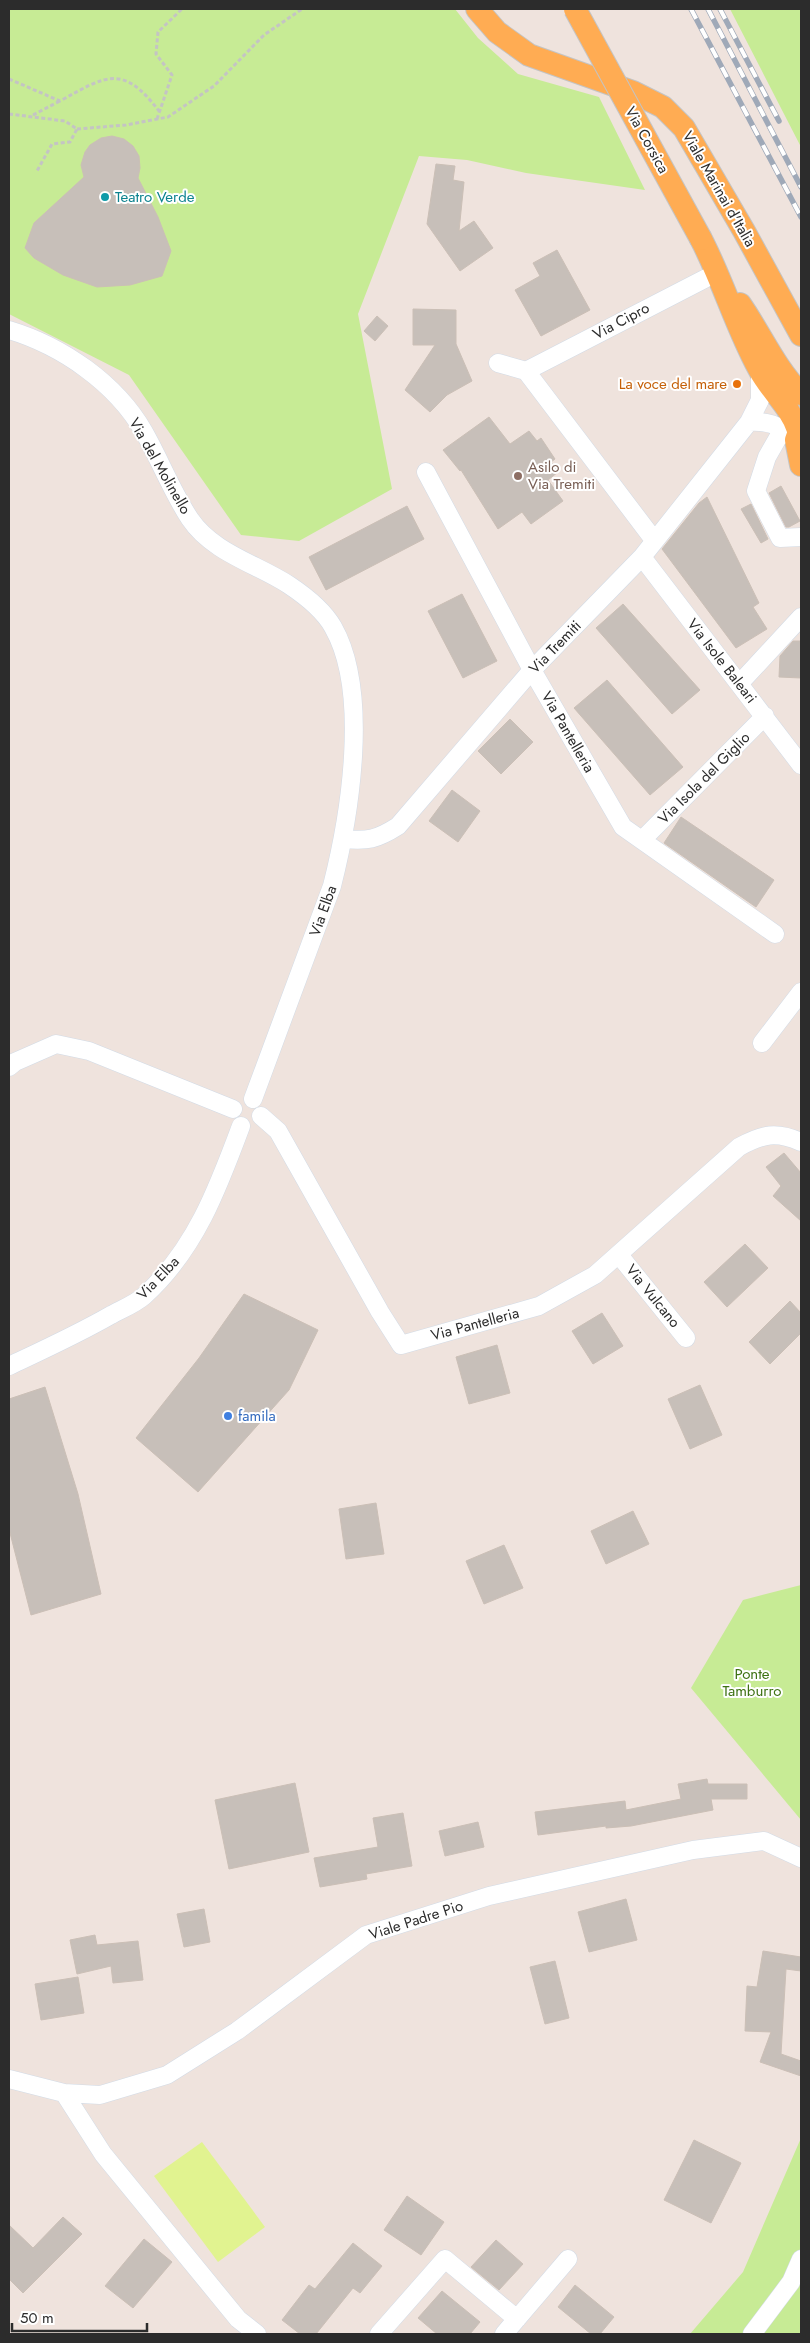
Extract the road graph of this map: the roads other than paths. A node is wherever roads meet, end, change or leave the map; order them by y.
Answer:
1 (477, 9) edge
2 (575, 9) edge
3 (718, 272) junction
4 (9, 330) edge
5 (801, 335) edge
6 (498, 363) dead end
7 (760, 370) junction
8 (526, 371) junction
9 (796, 384) edge
10 (750, 422) junction
11 (795, 431) edge
12 (801, 465) edge
13 (426, 472) dead end
14 (801, 537) edge
15 (654, 540) junction
16 (642, 557) junction
17 (801, 617) edge
18 (532, 670) junction
19 (739, 684) junction
20 (765, 716) junction
21 (801, 765) edge
22 (343, 839) junction
23 (642, 840) junction
24 (338, 862) joint
25 (775, 934) dead end
26 (801, 992) edge
27 (762, 1043) dead end
28 (9, 1067) edge
29 (253, 1100) junction
30 (233, 1109) junction
31 (261, 1116) junction
32 (241, 1126) junction
33 (801, 1142) edge
34 (619, 1255) junction
35 (686, 1338) dead end
36 (9, 1366) edge
37 (801, 1858) edge
38 (9, 2079) edge
39 (64, 2093) junction
40 (568, 2259) dead end
41 (801, 2259) edge
42 (517, 2319) junction
43 (257, 2334) edge
44 (379, 2334) edge
45 (504, 2334) edge
46 (752, 2334) edge

1 - 5 main road, Viale Marinai d'Italia
2 - 3 main road, Via Corsica, bridge
3 - 7 main road, Via Corsica
3 - 8 street, Via Cipro
3 - 9 main road, Via Corsica
4 - 22 street, Via del Molinello
6 - 8 street
7 - 10 street, Via Tremiti
7 - 11 main road, Via Corsica
8 - 15 street
10 - 11 street
10 - 15 street, Via Tremiti
11 - 12 main road, Via Corsica
11 - 14 street
13 - 18 street, Via Pantelleria
15 - 16 street, Via Tremiti
16 - 18 street, Via Tremiti
16 - 19 street, Via Isole Baleari
17 - 19 street
18 - 22 street, Via Tremiti
18 - 23 street, Via Pantelleria
19 - 20 street, Via Isole Baleari
20 - 21 street, Via Isole Baleari
20 - 23 street, Via Isola del Giglio
22 - 24 street, Via del Molinello
23 - 25 street, Via Pantelleria
24 - 29 street, Via Elba
26 - 27 street
28 - 30 street
29 - 30 street
29 - 31 street
30 - 32 street
31 - 32 street
31 - 34 street, Via Pantelleria
32 - 36 street, Via Elba
33 - 34 street, Via Pantelleria
34 - 35 street, Via Vulcano
37 - 39 street, Viale Padre Pio
38 - 39 street, Viale Padre Pio
39 - 43 street
40 - 42 street
41 - 46 street
42 - 44 street
42 - 45 street

